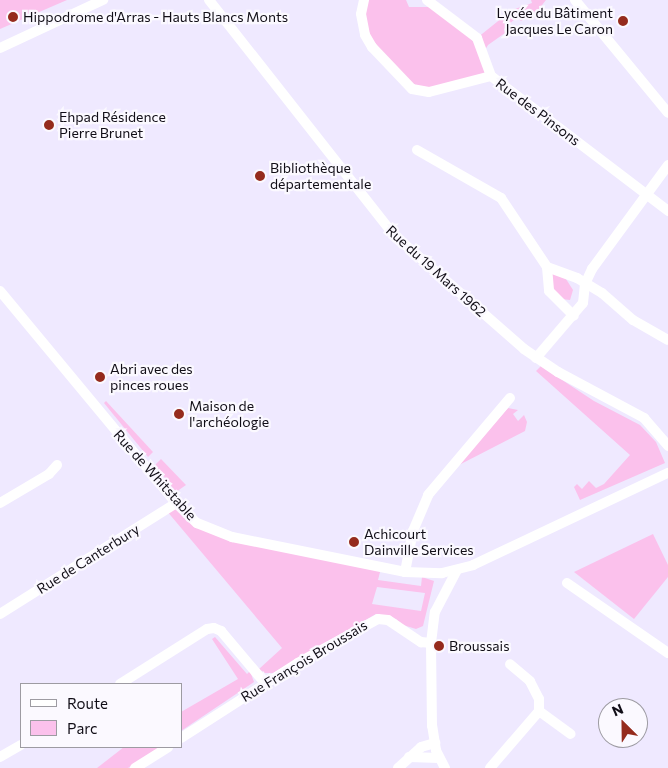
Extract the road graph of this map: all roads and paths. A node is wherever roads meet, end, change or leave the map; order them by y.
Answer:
1 (103, 0) edge
2 (209, 0) edge
3 (364, 0) edge
4 (426, 0) edge
5 (575, 0) edge
6 (0, 48) edge
7 (491, 76) junction
8 (668, 113) edge
9 (417, 150) dead end
10 (668, 165) edge
11 (646, 194) junction
12 (668, 211) edge
13 (547, 267) junction
14 (586, 284) junction
15 (0, 291) edge
16 (574, 316) junction
17 (667, 340) edge
18 (536, 358) junction
19 (510, 398) dead end
20 (668, 446) edge
21 (57, 465) dead end
22 (668, 473) edge
23 (0, 503) edge
24 (176, 503) junction
25 (457, 570) junction
26 (405, 572) junction
27 (567, 583) dead end
28 (0, 614) edge
29 (431, 643) junction
30 (668, 653) edge
31 (510, 664) dead end
32 (122, 683) edge
33 (265, 683) junction
34 (539, 711) junction
35 (570, 734) dead end
36 (182, 737) edge
37 (435, 743) junction
38 (20, 745) edge
39 (166, 748) edge
40 (2, 754) edge
41 (409, 757) junction
42 (439, 758) junction
43 (135, 768) edge
44 (398, 768) edge
45 (445, 768) edge
46 (490, 768) edge

1 - 6 street
2 - 18 street, Rue du 19 Mars 1962
3 - 7 street
4 - 7 street, Rue des Pinsons
5 - 8 street
7 - 11 street, Rue des Pinsons
9 - 13 street
10 - 11 street
11 - 12 street, Rue des Pinsons
11 - 14 street
13 - 14 street
13 - 16 street
14 - 16 street
14 - 17 street
15 - 24 street, Rue de Whitstable
16 - 18 street
18 - 20 street, Rue du 19 Mars 1962
19 - 26 street
21 - 23 street
22 - 25 street
24 - 26 street, Rue de Whitstable
24 - 28 street, Rue de Canterbury
25 - 26 street, Rue de Whitstable
25 - 29 street
27 - 30 street
29 - 33 street, Rue François Broussais
29 - 37 street
31 - 34 street
32 - 33 street
33 - 36 street, Rue François Broussais
34 - 35 street
34 - 46 street
37 - 41 street
37 - 42 street
38 - 40 street
39 - 43 street
41 - 42 street
41 - 44 street
42 - 45 street

